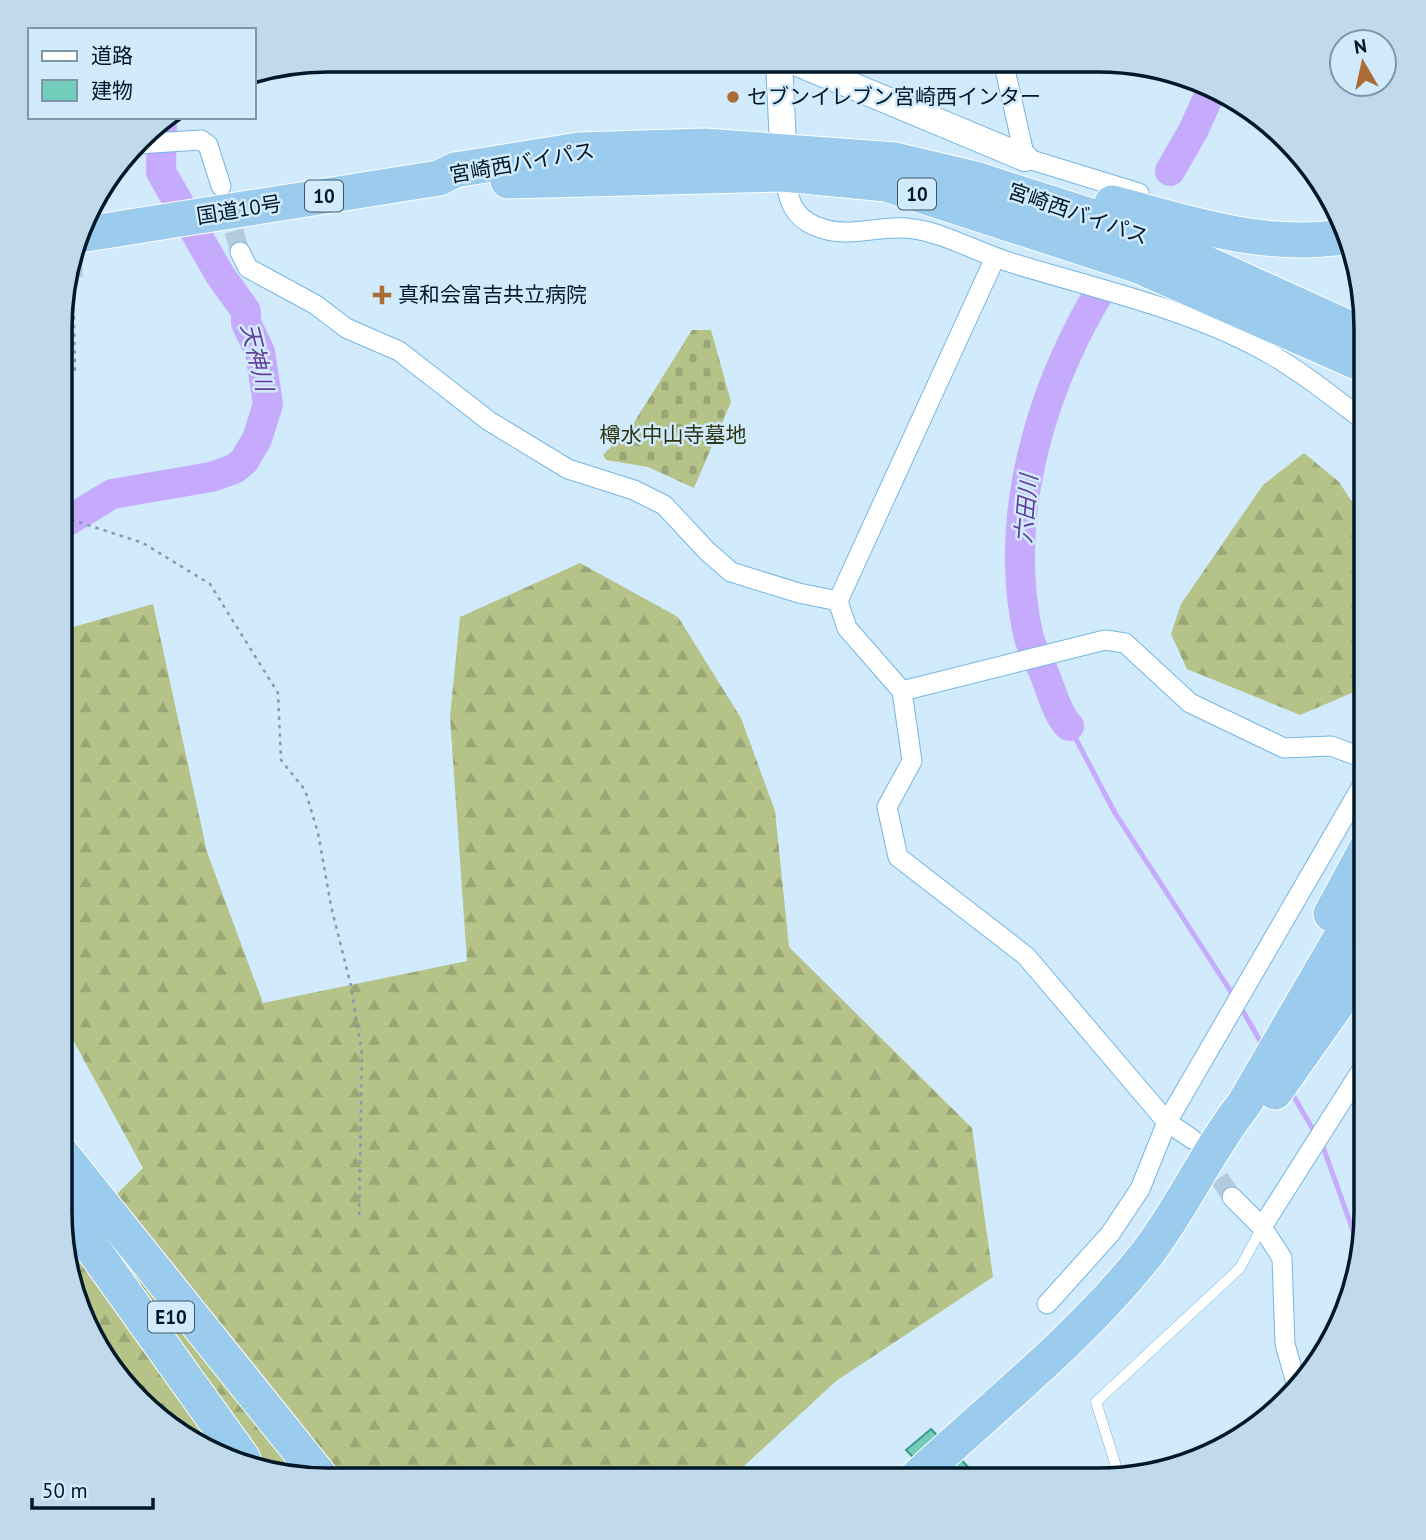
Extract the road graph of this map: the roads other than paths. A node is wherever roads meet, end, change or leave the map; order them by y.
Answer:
1 (779, 72) edge
2 (819, 72) edge
3 (1005, 72) edge
4 (151, 143) edge
5 (1024, 158) junction
6 (783, 162) junction
7 (439, 178) joint
8 (975, 179) junction
9 (215, 200) junction
10 (1334, 227) edge
11 (90, 233) edge
12 (1338, 237) edge
13 (240, 252) tunnel mouth
14 (995, 258) junction
15 (1226, 304) junction
16 (1354, 332) edge
17 (1354, 361) edge
18 (1354, 384) edge
19 (1354, 414) edge
20 (838, 601) junction
21 (902, 691) junction
22 (1354, 754) edge
23 (1354, 800) edge
24 (1354, 871) edge
25 (1354, 915) edge
26 (1354, 949) edge
27 (1354, 981) edge
28 (1293, 1063) junction
29 (1354, 1082) edge
30 (1167, 1122) junction
31 (1226, 1126) junction
32 (1192, 1139) tunnel mouth
33 (72, 1169) edge
34 (72, 1172) edge
35 (1232, 1196) tunnel mouth
36 (72, 1220) edge
37 (1262, 1227) junction
38 (1047, 1304) dead end
39 (1294, 1377) edge
40 (238, 1452) edge
41 (281, 1464) edge
42 (313, 1468) edge
43 (927, 1468) edge
44 (954, 1468) edge
45 (1116, 1468) edge

1 - 6 street
2 - 5 street
3 - 5 street
4 - 9 street
5 - 10 street
6 - 7 highway, 宮崎西バイパス / 10
6 - 8 highway, 宮崎西バイパス / 10
6 - 14 street
6 - 15 highway, 宮崎西バイパス / 10
7 - 9 highway, 国道10号 / 10
8 - 12 highway
8 - 16 highway, 宮崎西バイパス / 10
9 - 11 highway, 国道10号 / 10
13 - 20 street
14 - 19 street
14 - 20 street
15 - 17 highway, 宮崎西バイパス / 10
15 - 18 highway
20 - 21 street
21 - 22 street
21 - 30 street
23 - 30 street
24 - 31 highway
25 - 31 highway
26 - 28 highway
27 - 28 highway
28 - 44 highway
29 - 37 street
30 - 32 street
30 - 38 street
31 - 43 highway
33 - 42 highway
34 - 41 highway, E10
35 - 37 street
36 - 40 highway, E10
37 - 39 street
37 - 45 lane

